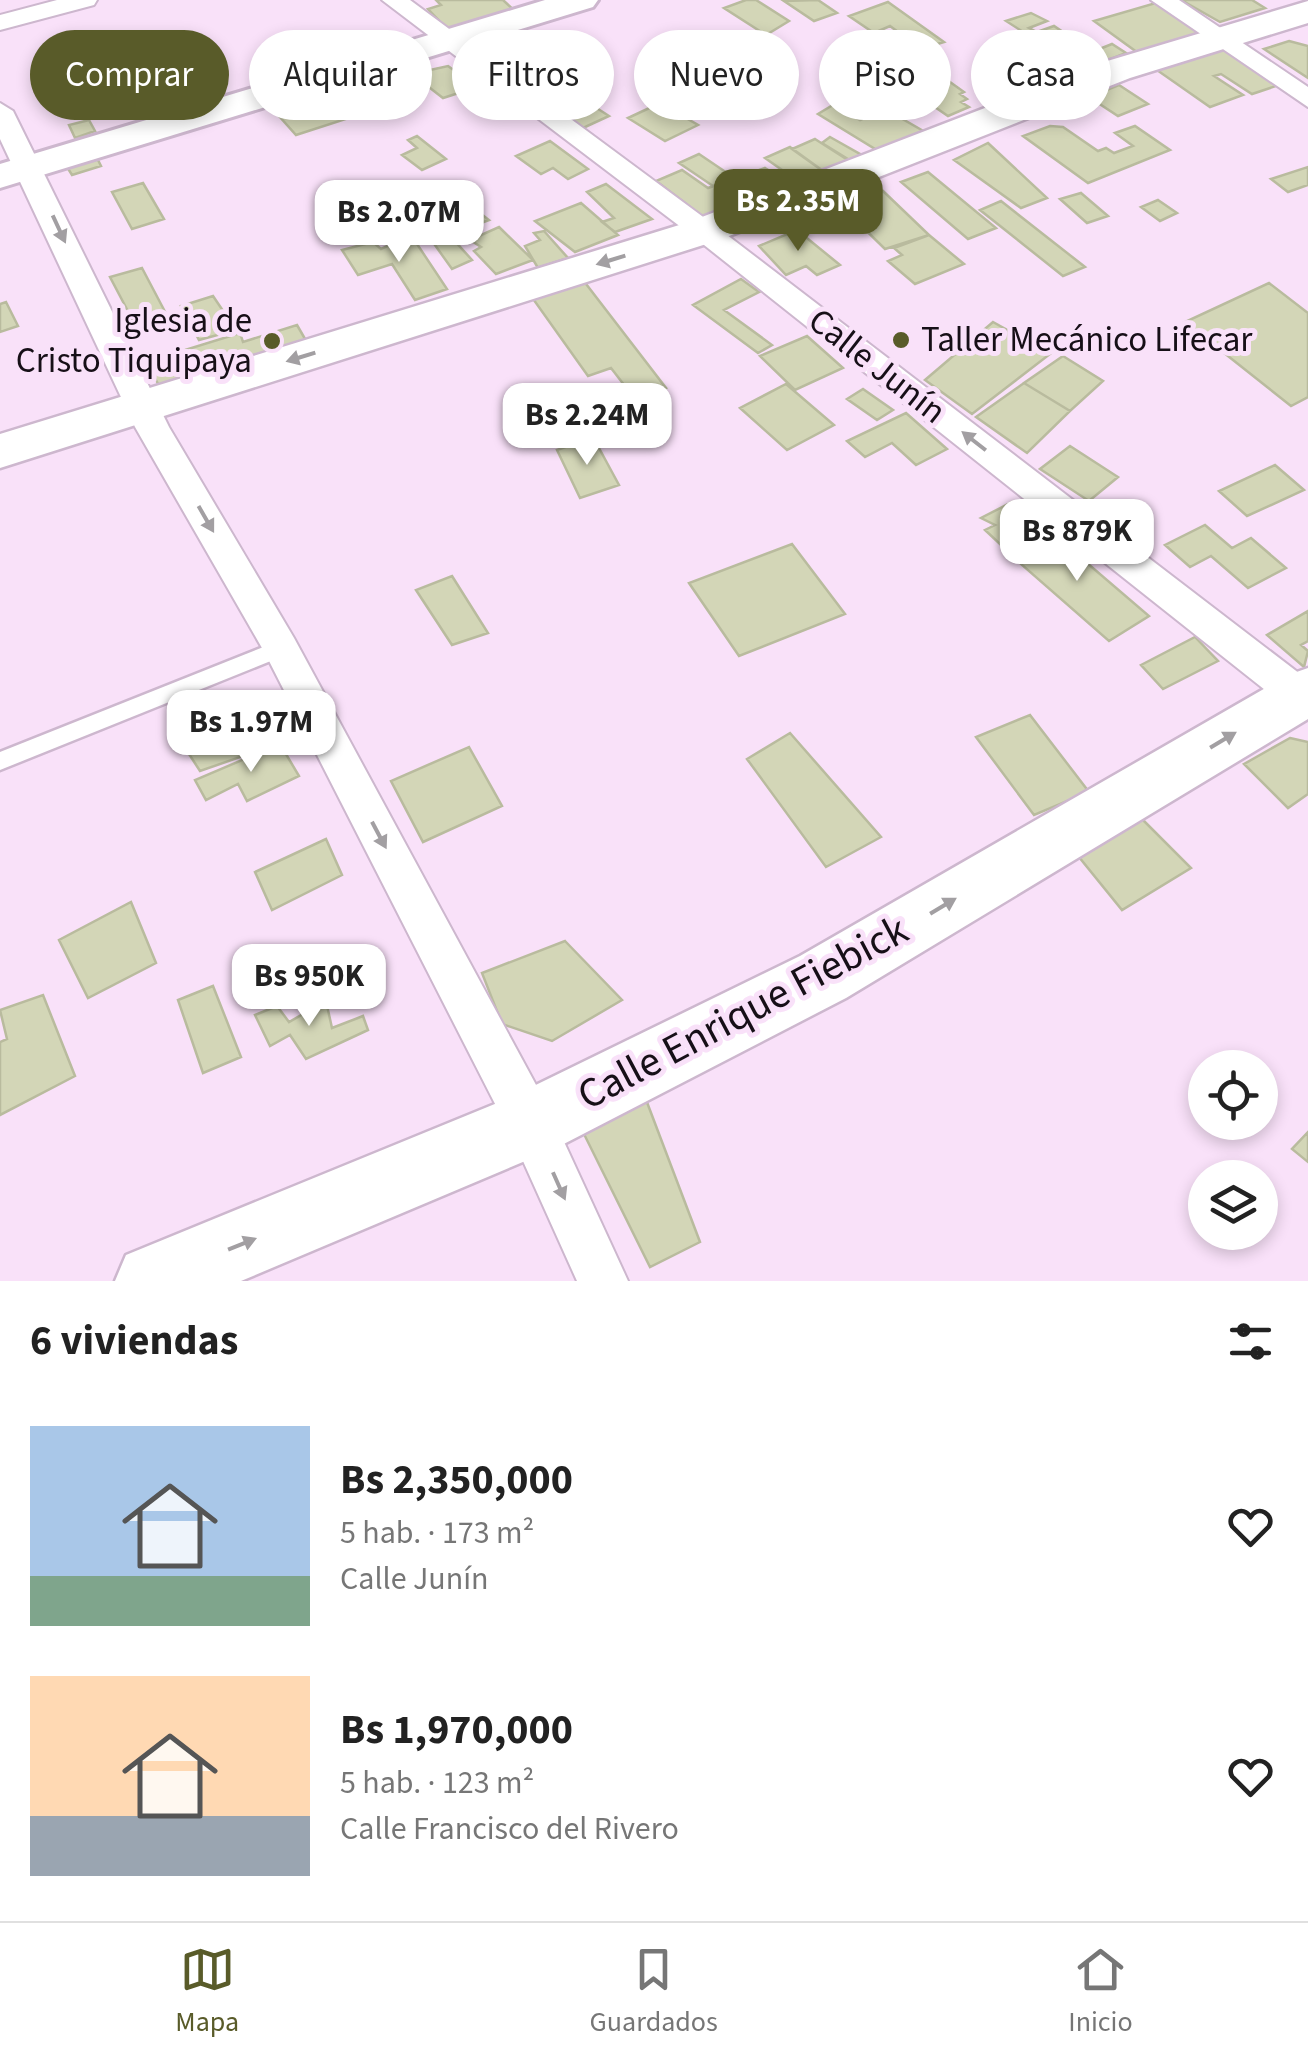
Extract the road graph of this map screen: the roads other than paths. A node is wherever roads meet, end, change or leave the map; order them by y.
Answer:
1 (85, 0) edge
2 (394, 0) edge
3 (580, 0) edge
4 (1163, 0) edge
5 (1308, 12) edge
6 (0, 23) edge
7 (1216, 37) junction
8 (450, 42) junction
9 (1308, 99) edge
10 (0, 111) edge
11 (15, 172) edge
12 (704, 231) junction
13 (142, 406) junction
14 (0, 452) edge
15 (281, 648) junction
16 (1305, 696) edge
17 (0, 762) edge
18 (531, 1124) junction
19 (152, 1281) edge
20 (602, 1281) edge

1 - 6 street
2 - 8 street, Calle Junín
3 - 8 main road
4 - 7 street
5 - 7 main road
7 - 9 street
7 - 12 main road
8 - 11 main road
8 - 12 street, Calle Junín
10 - 11 street
11 -> 13 street
12 -> 13 main road
16 -> 12 street, Calle Junín
13 - 14 main road
13 -> 15 street
15 - 17 lane
15 -> 18 street
18 -> 16 main road, Calle Enrique Fiebick
19 -> 18 main road, Calle Enrique Fiebick
18 -> 20 street

